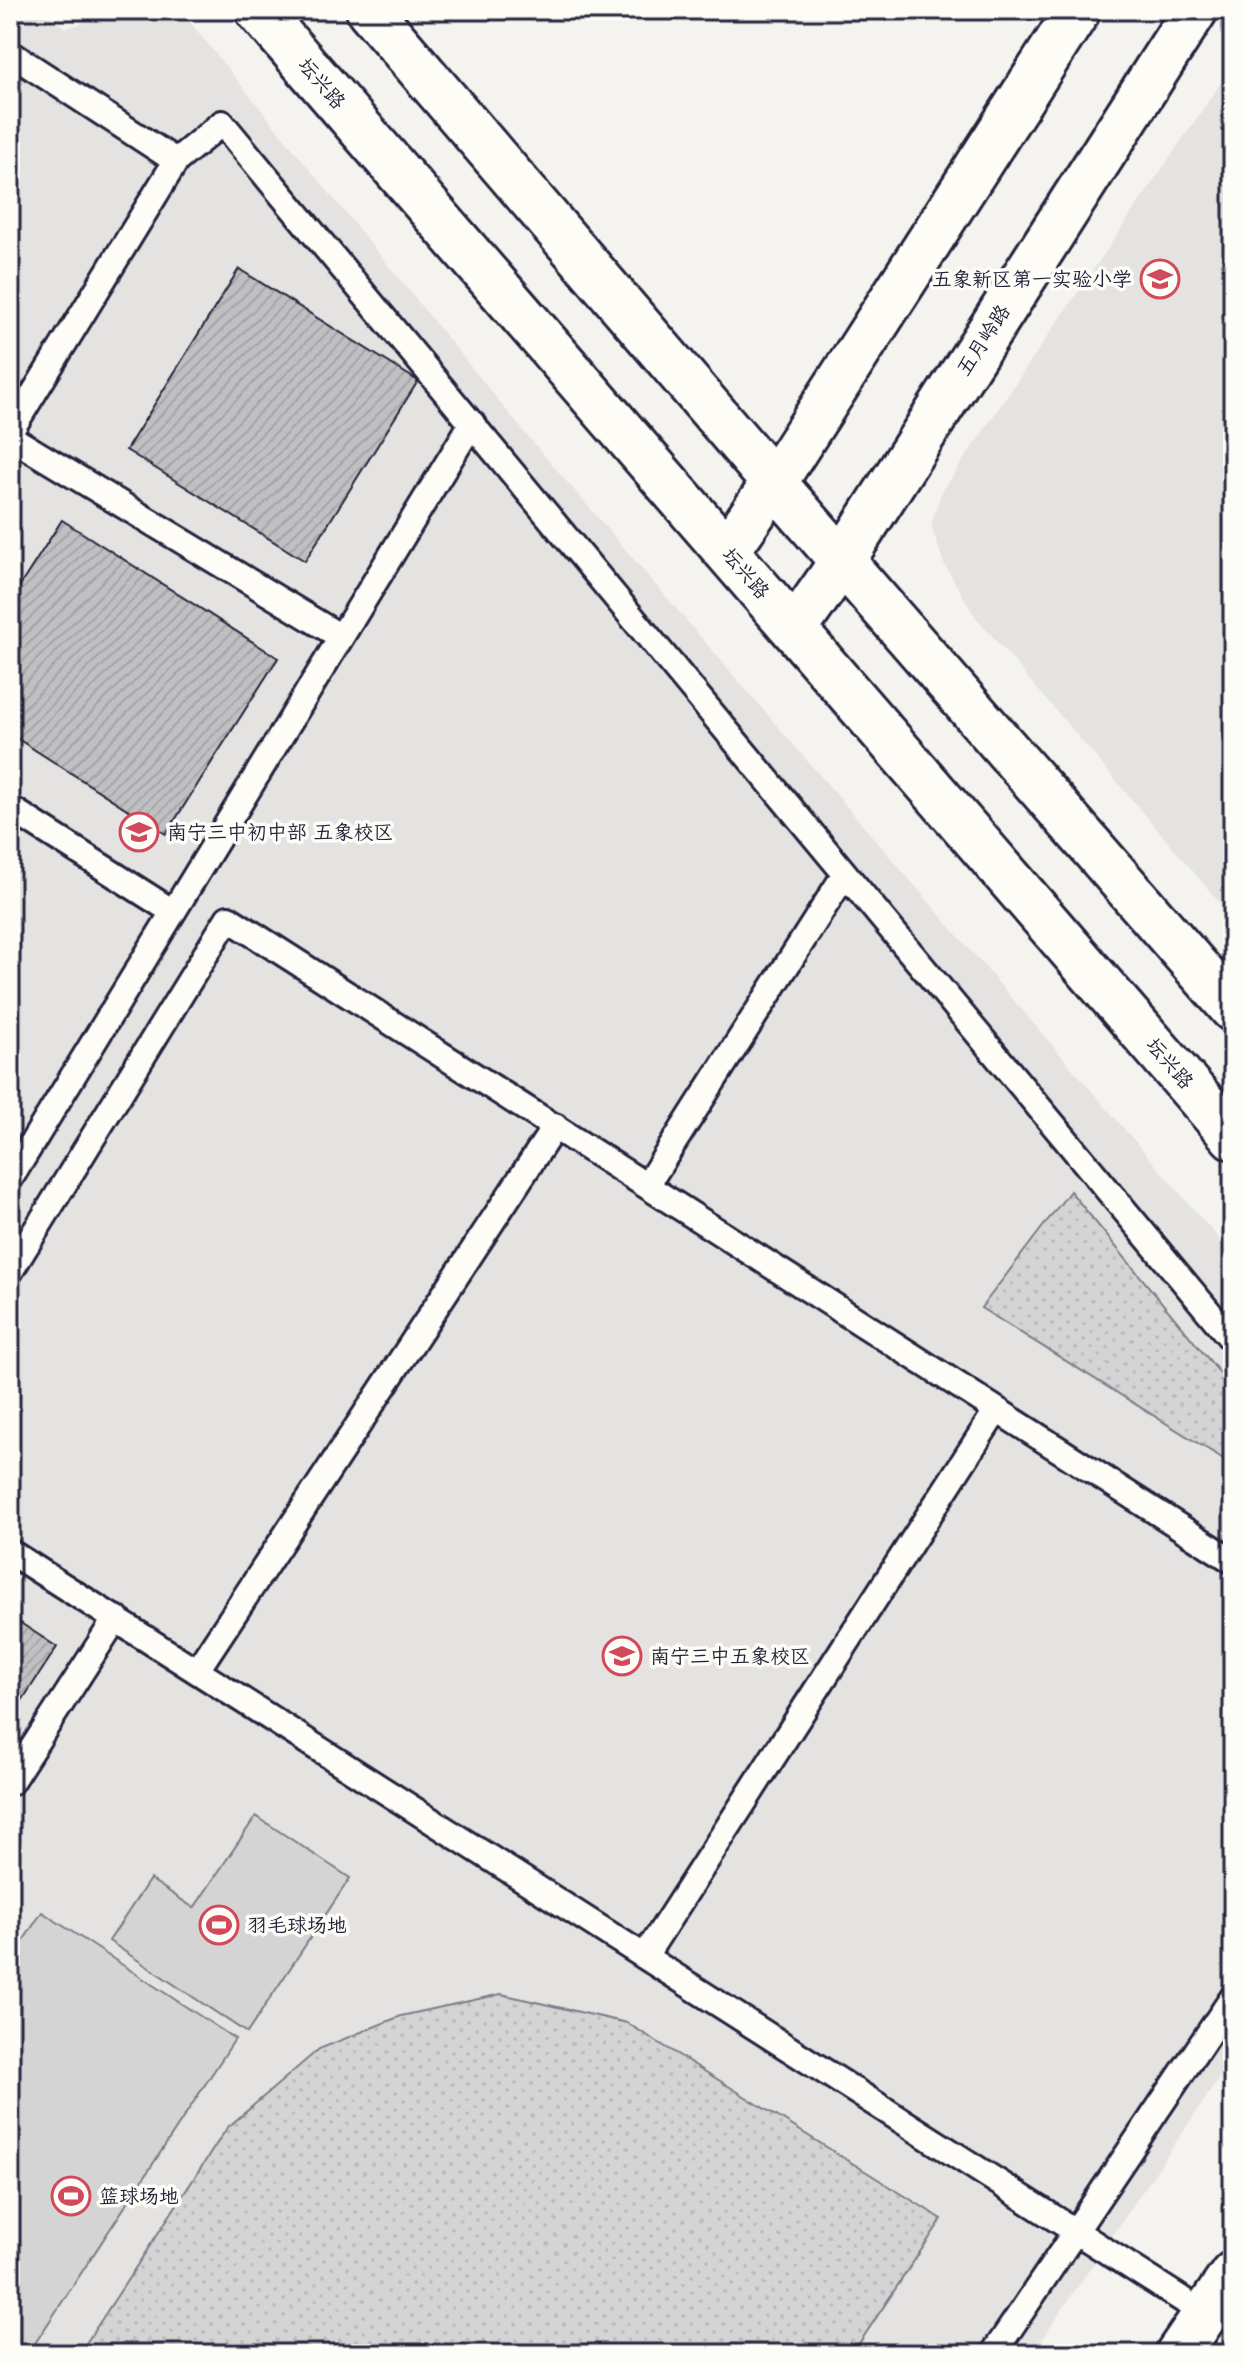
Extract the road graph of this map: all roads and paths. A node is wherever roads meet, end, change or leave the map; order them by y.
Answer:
1 (258, 10) edge
2 (369, 10) edge
3 (1078, 10) edge
4 (1195, 10) edge
5 (10, 53) edge
6 (176, 161) junction
7 (472, 423) junction
8 (10, 434) edge
9 (774, 483) junction
10 (727, 551) junction
11 (843, 560) junction
12 (795, 629) junction
13 (341, 637) junction
14 (10, 808) edge
15 (845, 874) junction
16 (173, 912) junction
17 (1233, 1009) edge
18 (555, 1126) junction
19 (1233, 1137) edge
20 (10, 1179) edge
21 (647, 1185) junction
22 (10, 1272) edge
23 (1233, 1341) edge
24 (996, 1411) junction
25 (10, 1552) edge
26 (1233, 1561) edge
27 (116, 1618) junction
28 (197, 1670) junction
29 (10, 1783) edge
30 (645, 1956) junction
31 (1233, 1997) edge
32 (1077, 2232) junction
33 (1233, 2274) edge
34 (1205, 2314) junction
35 (993, 2354) edge
36 (1178, 2354) edge

1 - 10 street, 坛兴路
2 - 9 street
3 - 9 street
4 - 11 street, 五月岭路
5 - 6 lane
6 - 7 lane
6 - 8 lane
7 - 13 lane
7 - 15 lane
8 - 13 lane
9 - 10 street
9 - 11 street
10 - 12 street, 坛兴路
11 - 12 street, 五月岭路
11 - 17 street
12 - 19 street, 坛兴路
13 - 16 lane
14 - 16 lane
15 - 21 lane
15 - 23 lane
16 - 20 lane
18 - 21 lane
18 - 22 lane
18 - 28 lane
21 - 24 lane
24 - 26 lane
24 - 30 lane
25 - 27 lane
27 - 28 lane
27 - 29 lane
28 - 30 lane
30 - 32 lane
31 - 32 lane
32 - 34 lane
32 - 35 lane
33 - 34 street
34 - 36 street

